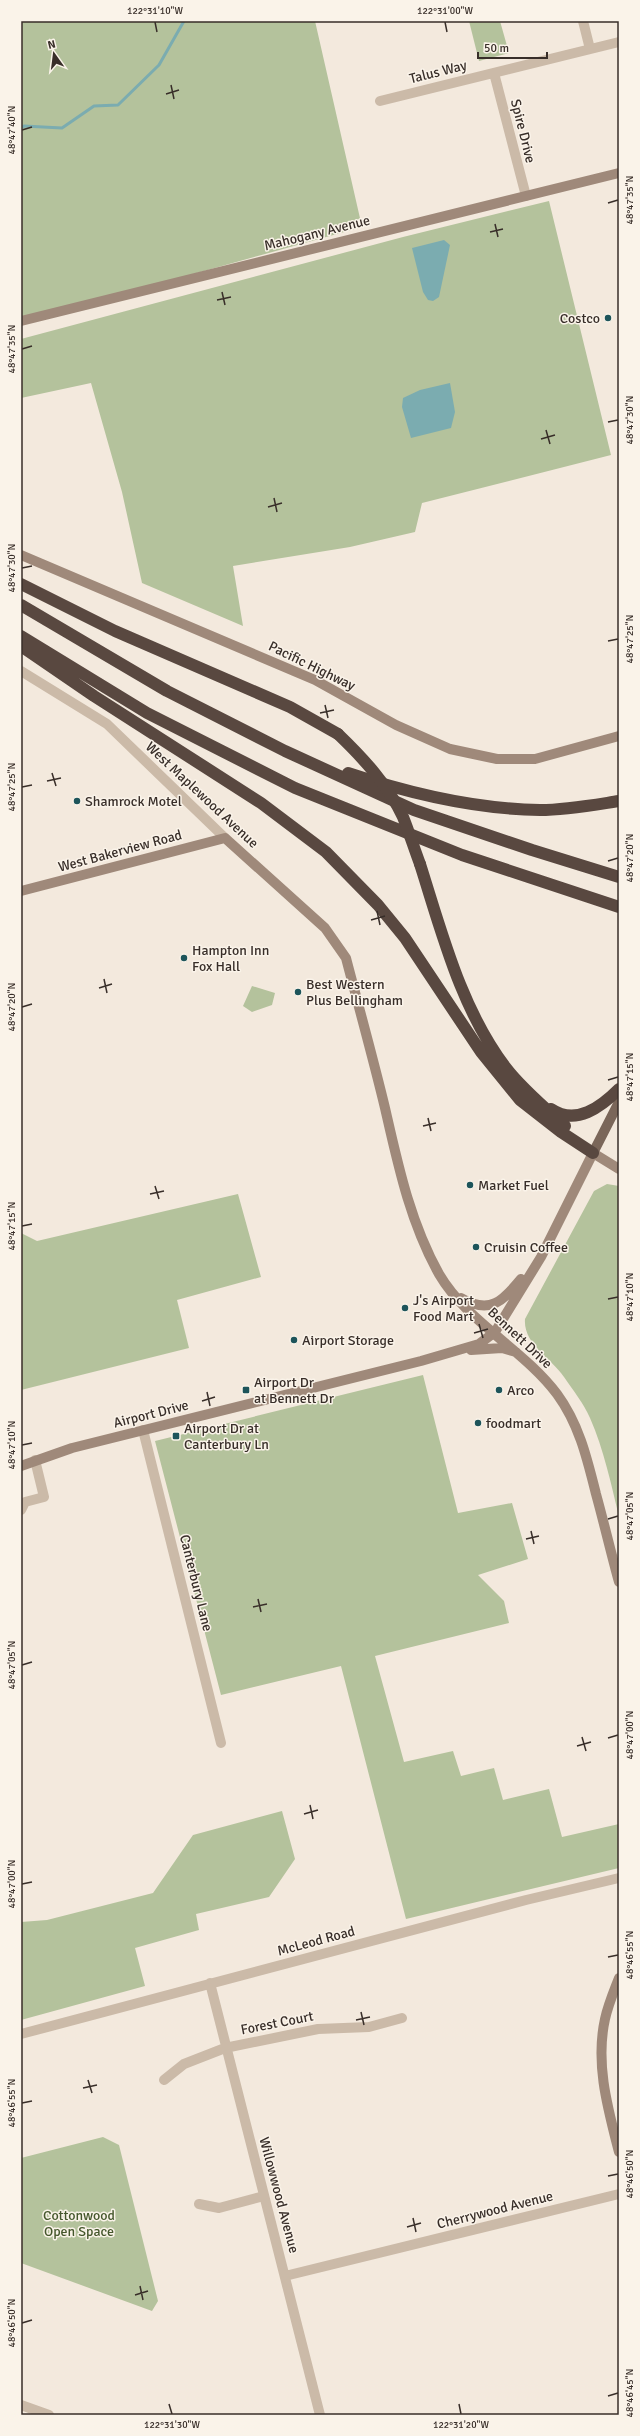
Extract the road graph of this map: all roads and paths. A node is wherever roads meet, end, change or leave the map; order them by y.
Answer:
1 (583, 21) edge
2 (619, 42) edge
3 (590, 49) junction
4 (494, 73) junction
5 (380, 101) dead end
6 (619, 173) edge
7 (526, 196) junction
8 (21, 321) edge
9 (21, 555) edge
10 (21, 584) edge
11 (21, 605) edge
12 (21, 636) edge
13 (21, 646) edge
14 (21, 671) edge
15 (619, 736) edge
16 (285, 751) junction
17 (619, 801) edge
18 (226, 838) junction
19 (619, 877) edge
20 (21, 891) edge
21 (619, 907) edge
22 (346, 958) joint
23 (619, 1089) edge
24 (535, 1098) junction
25 (619, 1102) edge
26 (593, 1153) junction
27 (619, 1169) edge
28 (541, 1256) junction
29 (455, 1294) junction
30 (495, 1332) junction
31 (455, 1352) junction
32 (521, 1355) junction
33 (143, 1430) junction
34 (35, 1460) junction
35 (21, 1466) edge
36 (21, 1510) edge
37 (619, 1582) edge
38 (221, 1743) dead end
39 (619, 1878) edge
40 (619, 1978) edge
41 (210, 1983) junction
42 (402, 2018) dead end
43 (21, 2034) edge
44 (225, 2048) junction
45 (164, 2080) dead end
46 (619, 2152) edge
47 (619, 2194) edge
48 (264, 2196) junction
49 (199, 2204) dead end
50 (285, 2276) junction
51 (21, 2405) edge
52 (49, 2415) edge
53 (320, 2415) edge

1 - 3 street
2 - 3 street, Talus Way
3 - 4 street, Talus Way
4 - 5 street, Talus Way
4 - 7 street, Spire Drive
6 - 7 street, Mahogany Avenue
7 - 8 street, Mahogany Avenue
9 - 15 street, Pacific Highway
10 - 24 highway, bridge
11 - 16 highway
12 - 21 highway
13 - 26 highway
14 - 18 street, West Maplewood Avenue
16 - 17 highway
16 - 19 highway
18 - 20 street, West Bakerview Road
18 - 22 street, West Maplewood Avenue
22 - 29 street, Bennett Drive
23 - 24 highway
24 - 26 highway
25 - 26 main road
26 - 27 street
26 - 28 street
28 - 29 street
28 - 30 street
29 - 30 street, Bennett Drive
30 - 31 street, Airport Drive
30 - 32 street, Bennett Drive
31 - 32 street
31 - 33 street, Airport Drive
32 - 37 street, Bennett Drive
33 - 34 street, Airport Drive
33 - 38 street, Canterbury Lane
34 - 35 street, Airport Drive
34 - 36 street
39 - 41 street, McLeod Road
40 - 46 street
41 - 43 street, McLeod Road
41 - 44 street, Willowwood Avenue
42 - 44 street, Forest Court
44 - 45 street, Forest Court
44 - 48 street, Willowwood Avenue
47 - 50 street, Cherrywood Avenue
48 - 49 street
48 - 50 street, Willowwood Avenue
50 - 53 street, Willowwood Avenue
51 - 52 street

